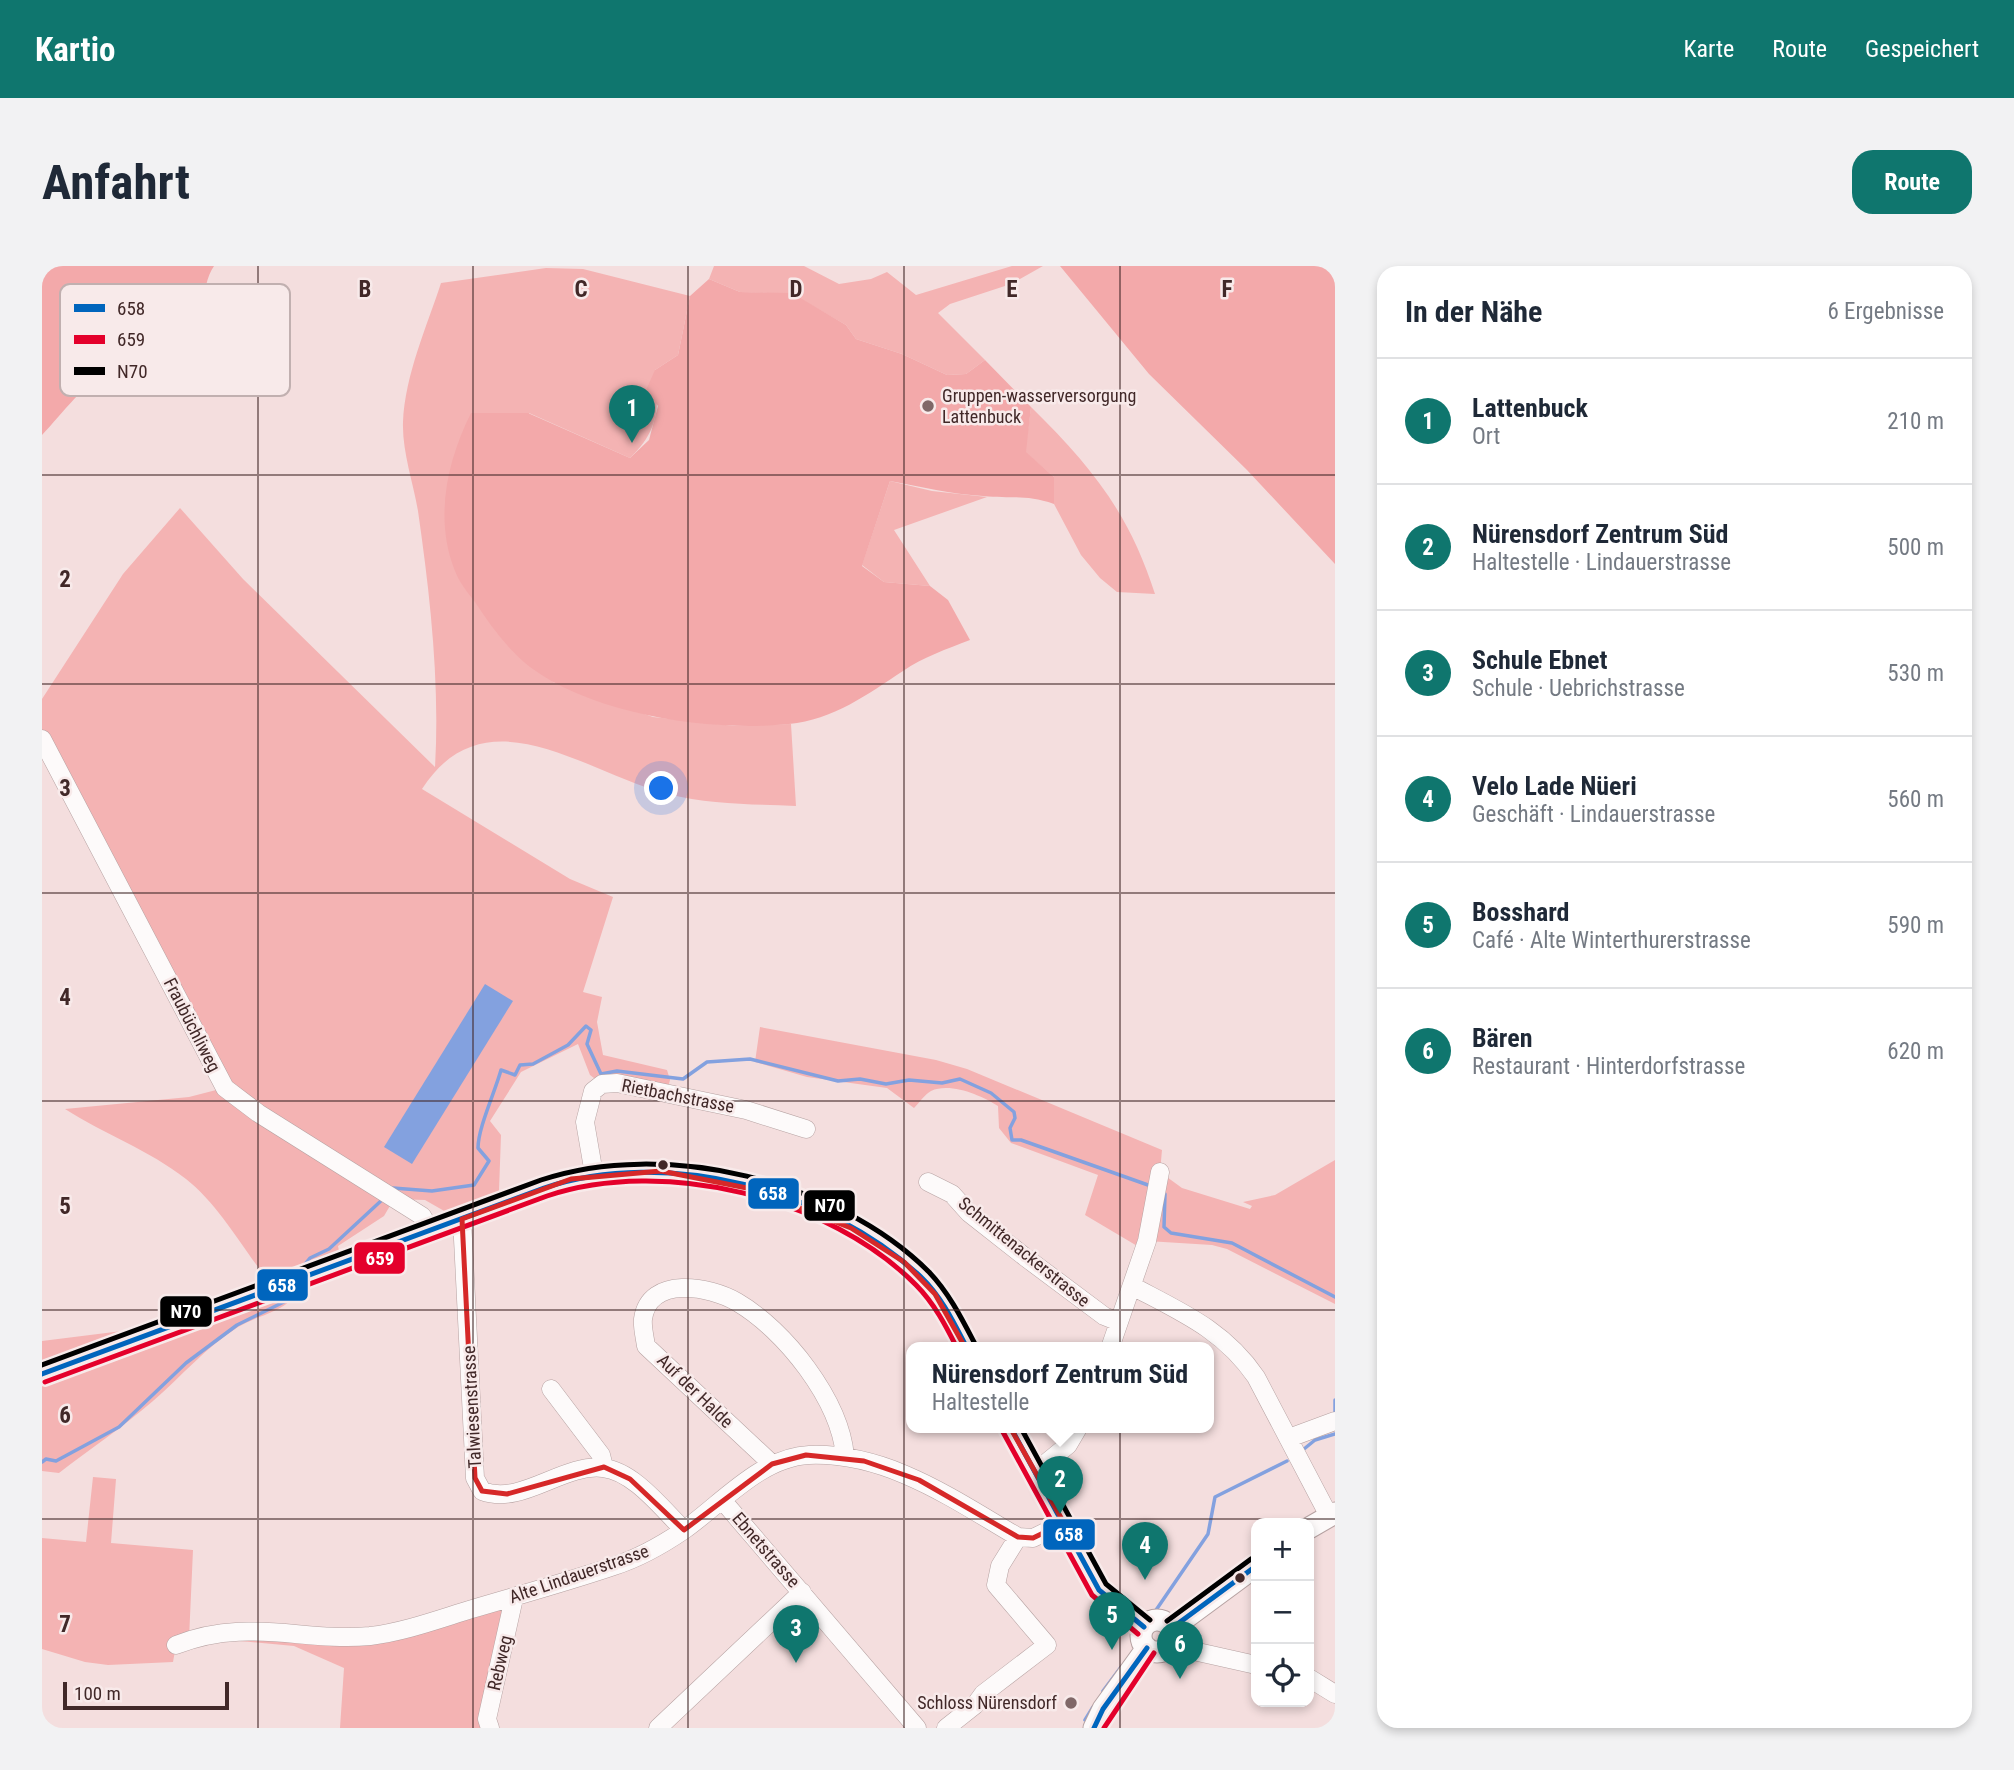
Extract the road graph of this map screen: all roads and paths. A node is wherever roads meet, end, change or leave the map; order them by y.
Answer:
1 (42, 739) edge
2 (806, 1129) dead end
3 (1160, 1172) dead end
4 (594, 1174) junction
5 (928, 1182) dead end
6 (462, 1219) junction
7 (431, 1231) junction
8 (1132, 1286) junction
9 (1119, 1322) junction
10 (964, 1342) edge
11 (1112, 1342) edge
12 (42, 1374) edge
13 (551, 1389) dead end
14 (1335, 1421) edge
15 (1014, 1433) edge
16 (1076, 1433) edge
17 (1289, 1438) junction
18 (845, 1456) junction
19 (772, 1464) junction
20 (604, 1467) junction
21 (1035, 1472) junction
22 (723, 1500) junction
23 (1332, 1514) edge
24 (1064, 1523) junction
25 (1314, 1525) edge
26 (684, 1530) junction
27 (1018, 1536) junction
28 (1251, 1570) edge
29 (802, 1592) junction
30 (514, 1598) junction
31 (1172, 1635) junction
32 (1145, 1638) junction
33 (176, 1644) dead end
34 (1251, 1664) edge
35 (1314, 1681) edge
36 (1335, 1694) edge
37 (490, 1728) edge
38 (657, 1728) edge
39 (917, 1728) edge
40 (946, 1728) edge
41 (1094, 1728) edge

1 - 7 street, Fraubüchliweg
2 - 4 street, Rietbachstrasse
3 - 8 street
4 - 6 street
4 - 10 street
5 - 9 street, Schmittenackerstrasse
6 - 7 street
6 - 20 street, Talwiesenstrasse
7 - 12 street
8 - 9 street
8 - 17 street
9 - 11 street
13 - 20 street
14 - 17 street
15 - 21 street
16 - 21 street
17 - 23 street
18 - 19 street, Alte Lindauerstrasse
18 - 19 street, Auf der Halde
18 - 27 street, Alte Lindauerstrasse
19 - 22 street, Alte Lindauerstrasse
20 - 26 street
21 - 24 street
22 - 26 street, Alte Lindauerstrasse
22 - 29 street, Ebnetstrasse
23 - 25 main road
24 - 27 street
24 - 32 street
26 - 30 street, Alte Lindauerstrasse
27 - 40 street
28 - 31 main road
29 - 38 street
29 - 39 street, Ebnetstrasse
30 - 33 street, Alte Lindauerstrasse
30 - 37 street, Rebweg
31 - 32 main road
31 - 34 street
32 - 41 main road
35 - 36 street

